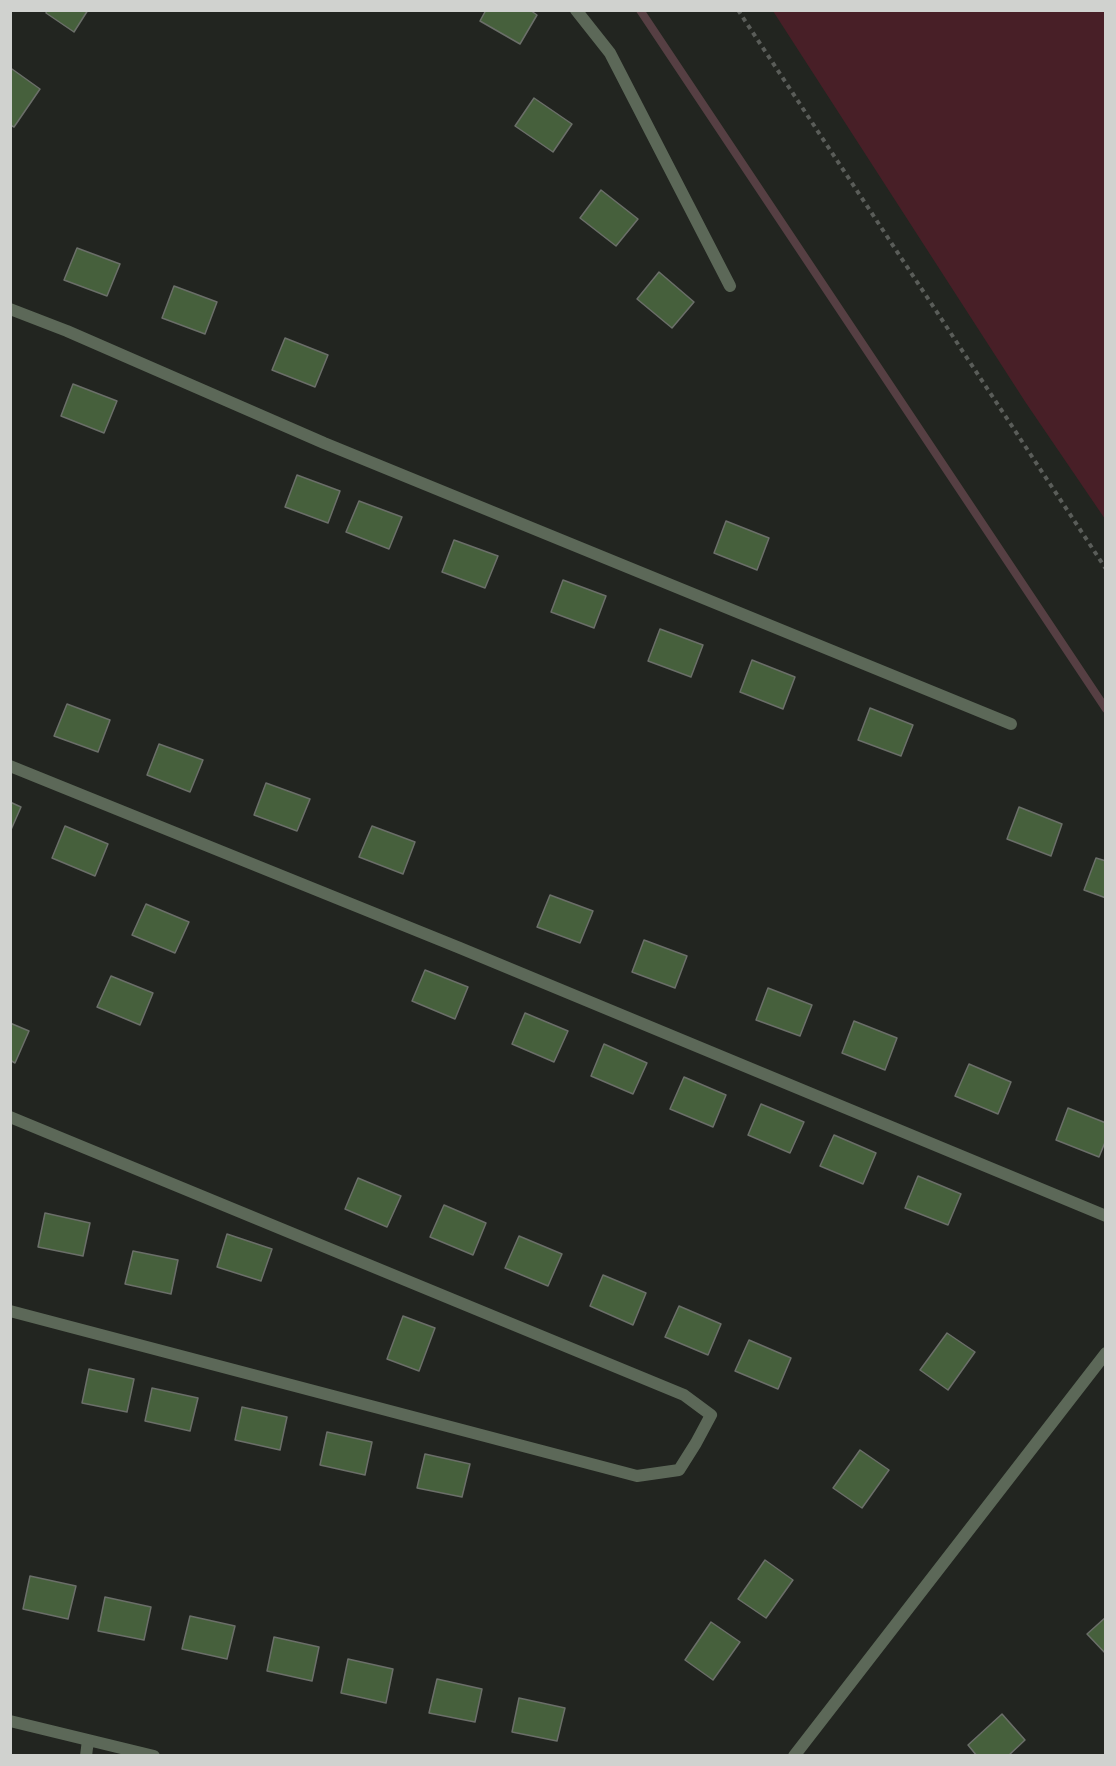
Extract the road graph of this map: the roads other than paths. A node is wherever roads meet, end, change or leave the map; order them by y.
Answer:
1 (576, 10) edge
2 (730, 286) dead end
3 (10, 309) edge
4 (1011, 724) dead end
5 (10, 766) edge
6 (10, 1117) edge
7 (1106, 1216) edge
8 (10, 1311) edge
9 (1106, 1353) edge
10 (10, 1720) edge
11 (88, 1740) junction
12 (86, 1755) edge
13 (154, 1755) edge
14 (794, 1755) edge

1 - 2 street
3 - 4 street
5 - 7 street
6 - 8 street
9 - 14 street
10 - 11 street
11 - 12 street
11 - 13 street

